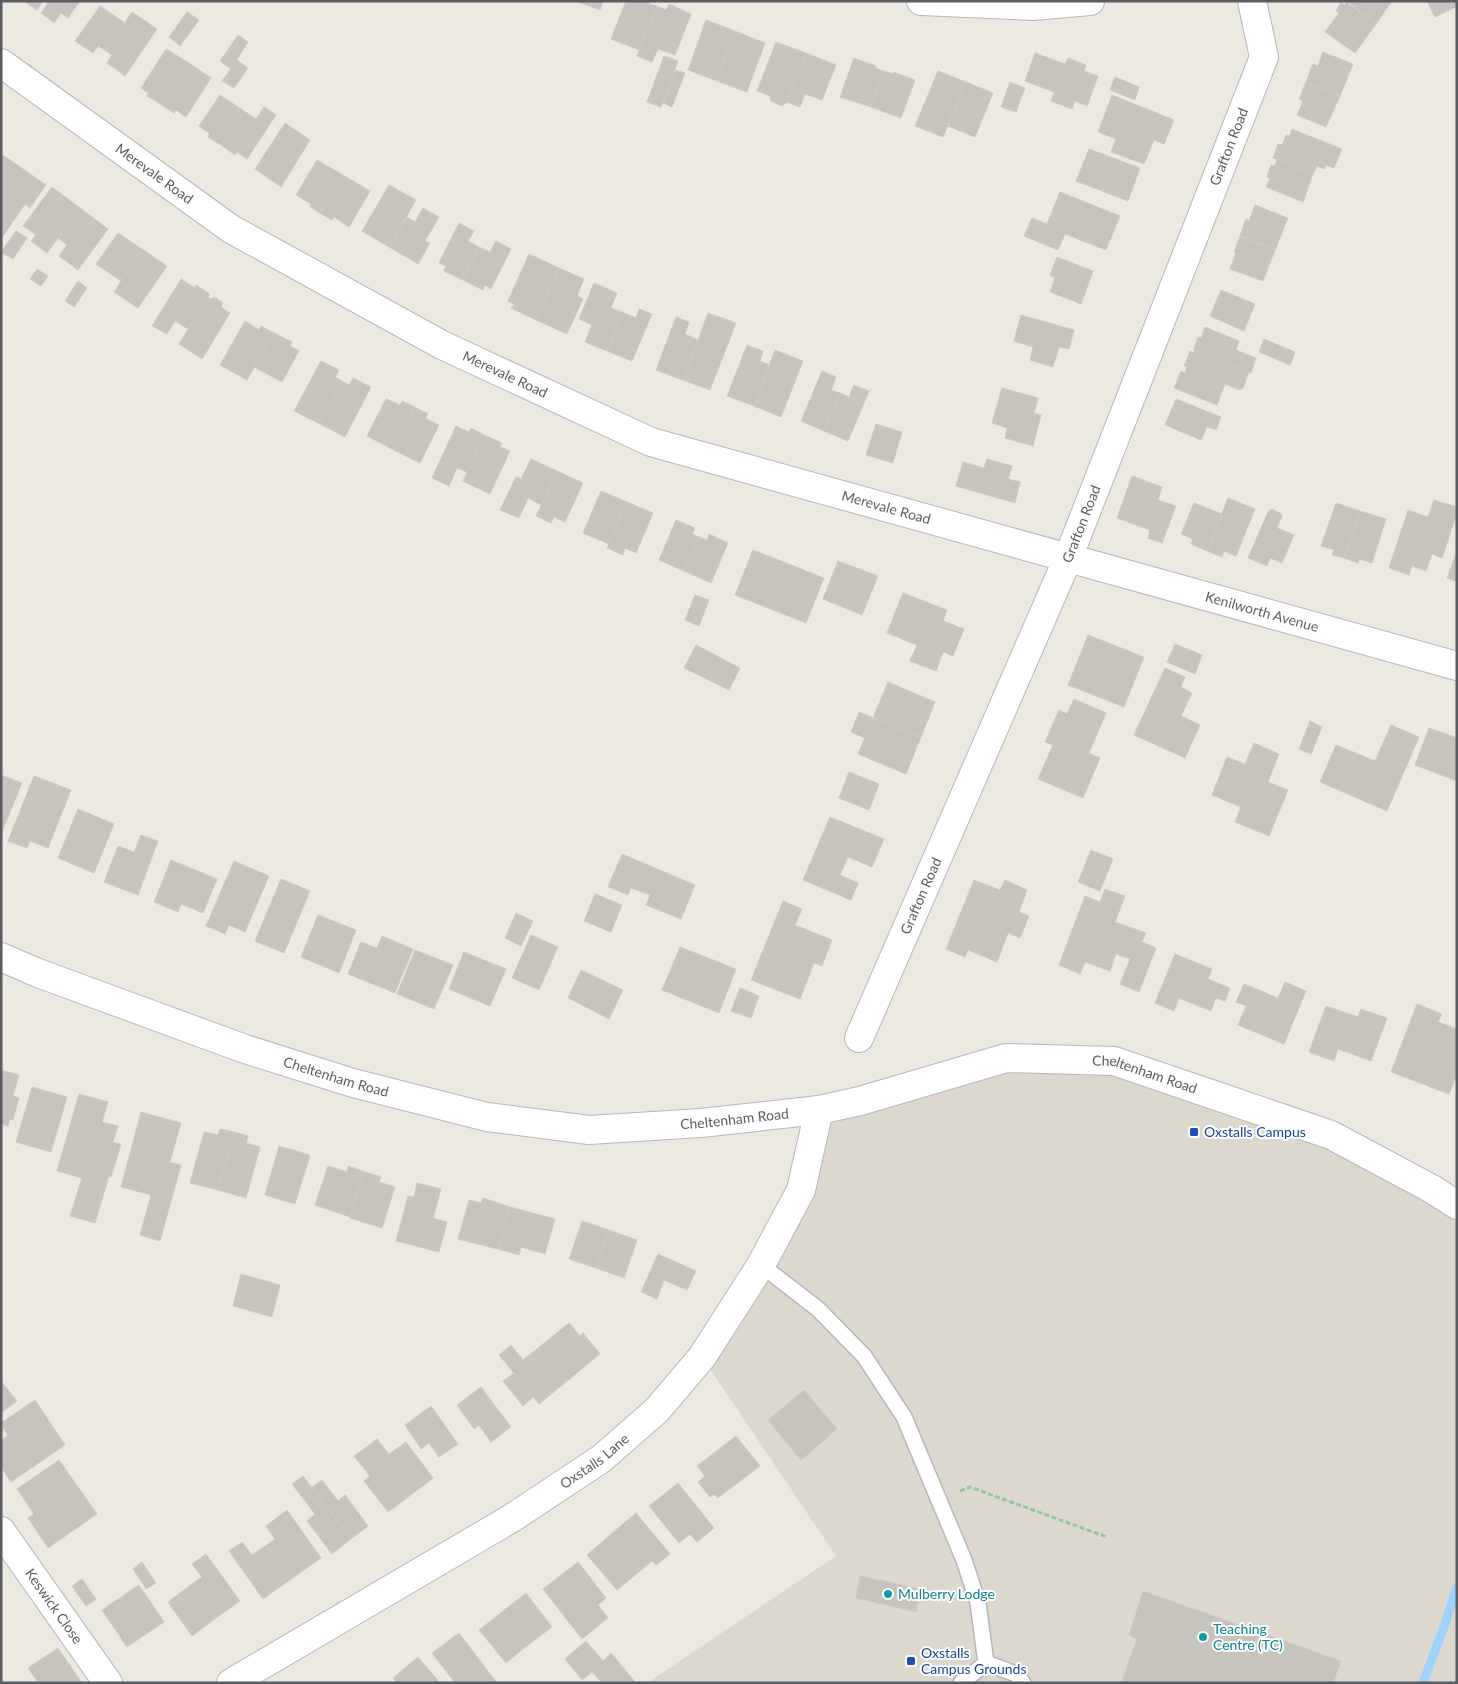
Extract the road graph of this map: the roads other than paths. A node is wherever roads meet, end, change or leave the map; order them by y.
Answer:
1 (921, 1) edge
2 (1090, 1) edge
3 (1252, 1) edge
4 (1, 63) edge
5 (1068, 558) junction
6 (1457, 666) edge
7 (1, 957) edge
8 (859, 1038) dead end
9 (819, 1110) junction
10 (1457, 1205) edge
11 (761, 1265) junction
12 (1, 1531) edge
13 (986, 1663) junction
14 (108, 1683) edge
15 (231, 1683) edge
16 (961, 1683) edge
17 (1023, 1683) edge

1 - 2 street
3 - 5 street, Grafton Road
4 - 5 street, Merevale Road
5 - 6 street, Kenilworth Avenue
5 - 8 street, Grafton Road
7 - 9 street, Cheltenham Road
9 - 10 street, Cheltenham Road
9 - 11 street, Oxstalls Lane
11 - 13 lane
11 - 15 street, Oxstalls Lane
12 - 14 street, Keswick Close
13 - 16 lane
13 - 17 lane

